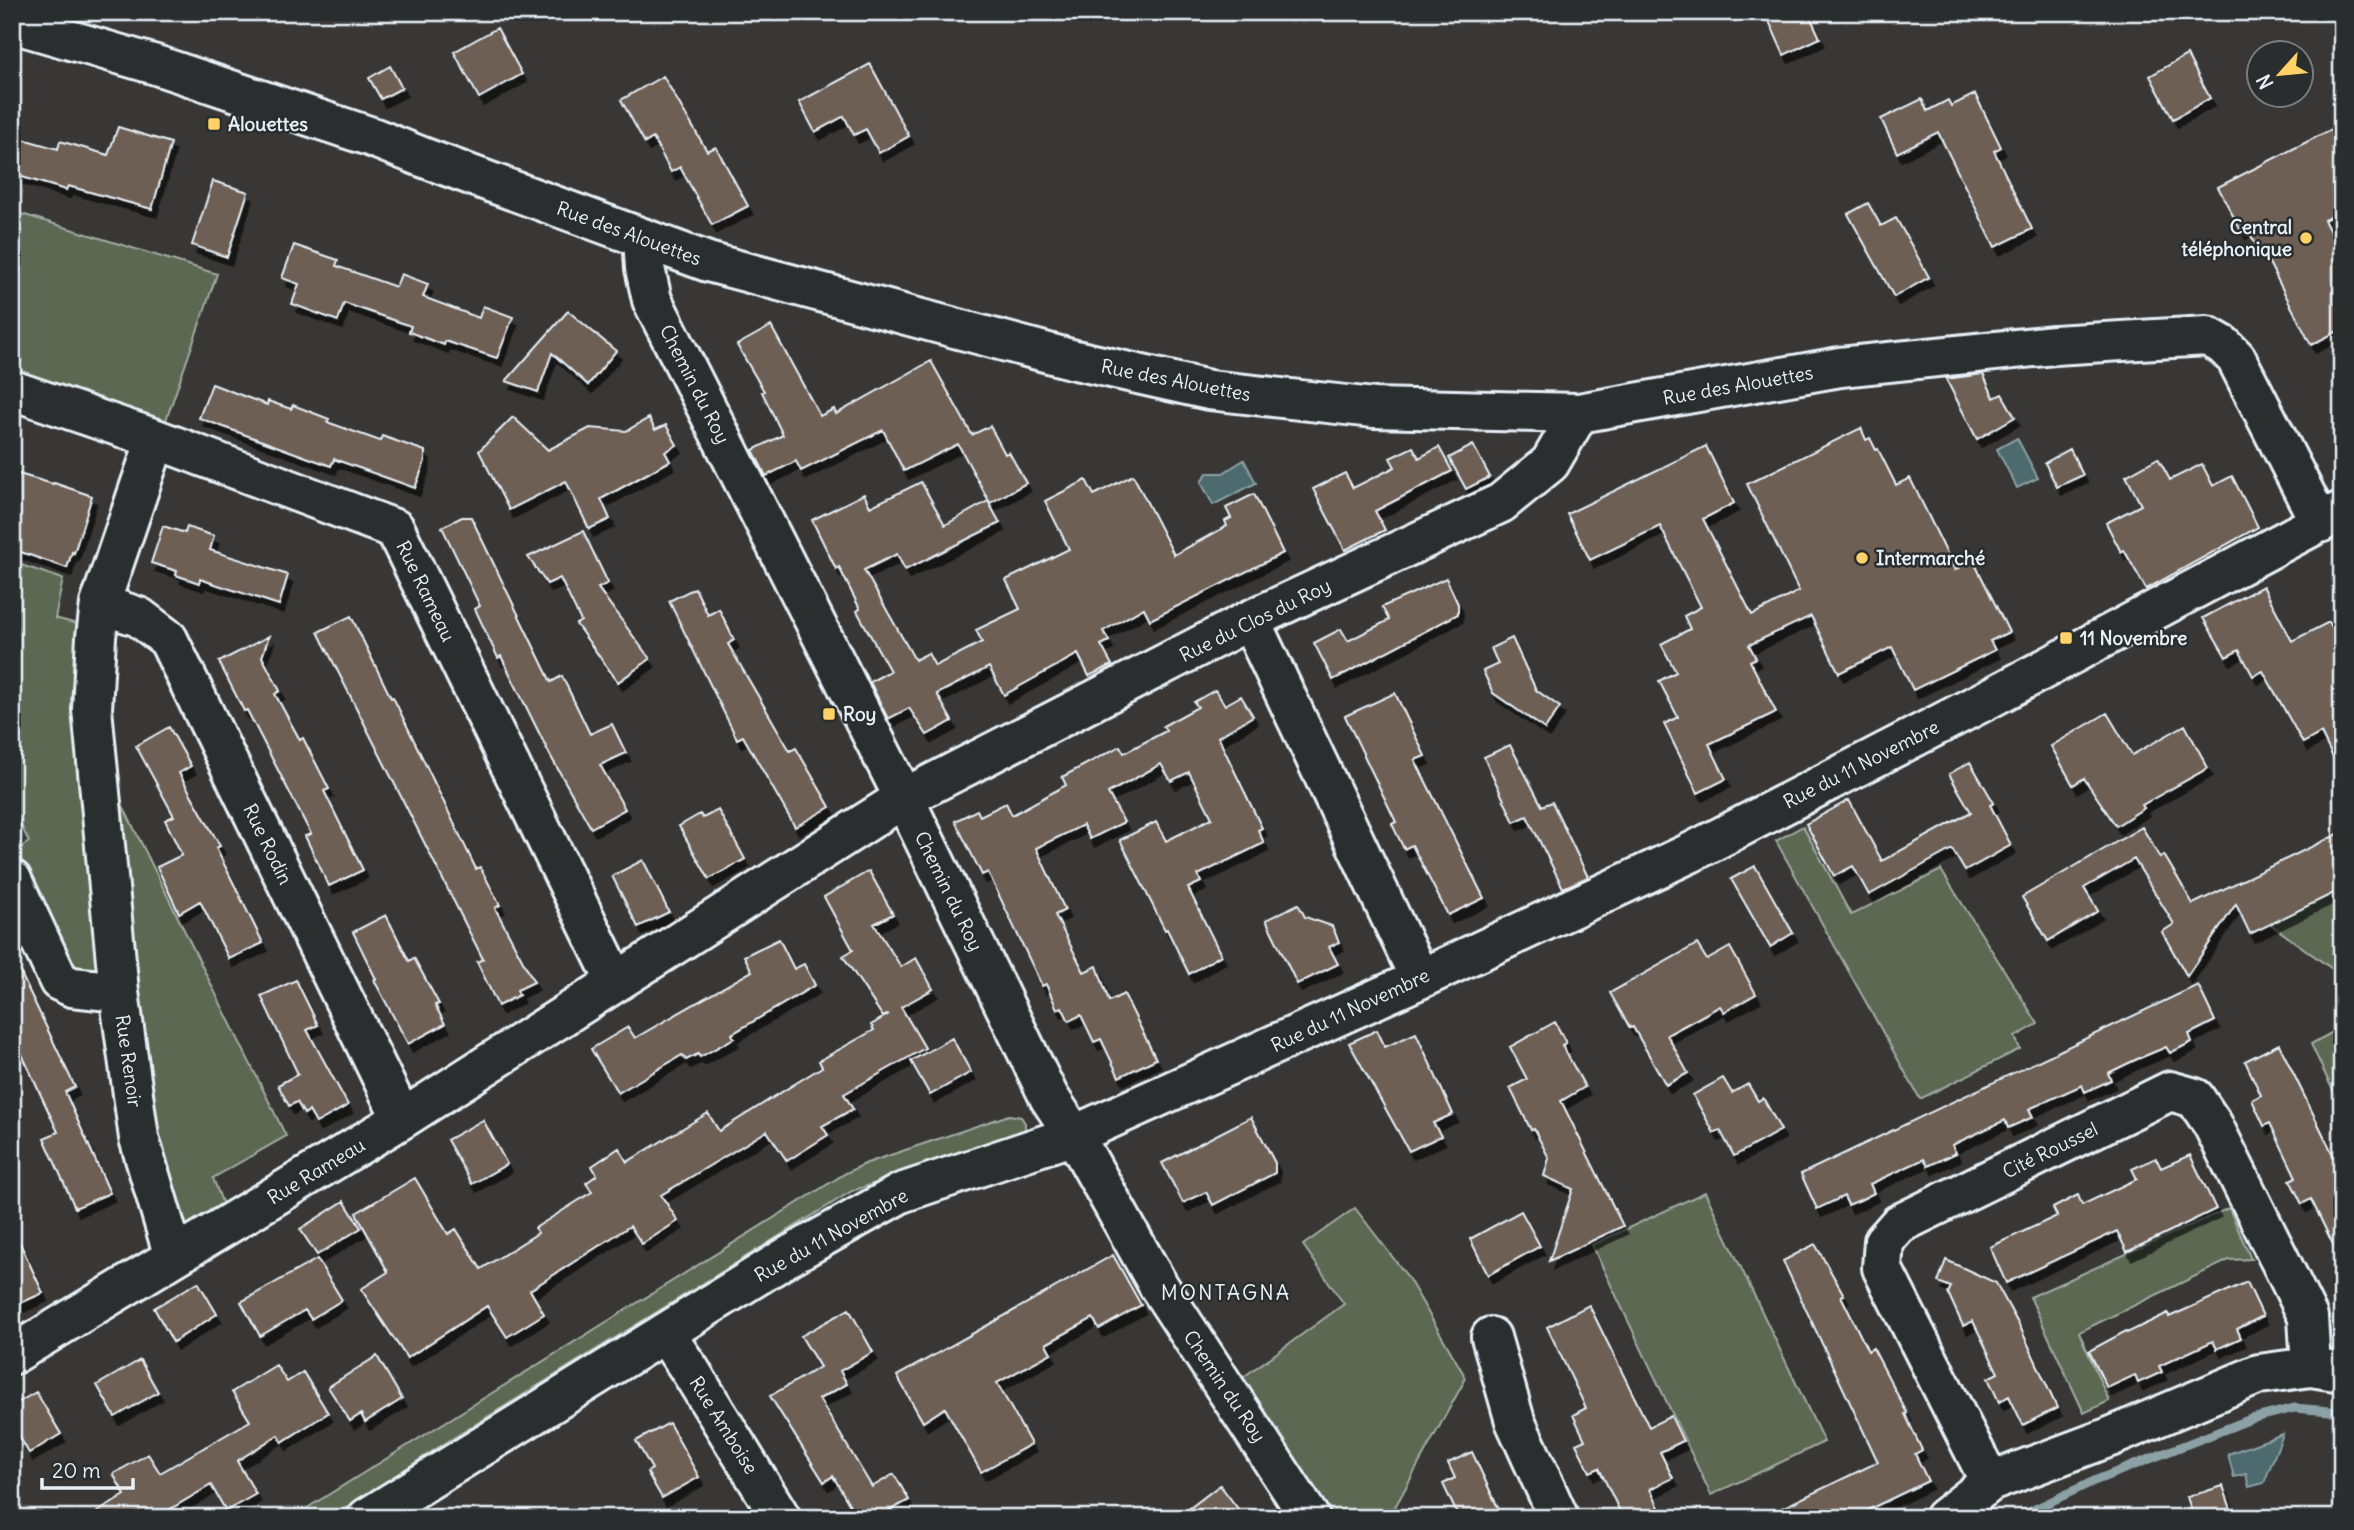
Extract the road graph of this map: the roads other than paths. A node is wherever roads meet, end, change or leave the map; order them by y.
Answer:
1 (12, 23) edge
2 (643, 239) junction
3 (12, 390) edge
4 (1579, 413) junction
5 (156, 439) junction
6 (2331, 517) edge
7 (100, 604) junction
8 (1250, 620) junction
9 (904, 798) junction
10 (12, 880) edge
11 (1420, 979) junction
12 (616, 982) junction
13 (120, 992) junction
14 (402, 1119) junction
15 (1074, 1135) junction
16 (173, 1257) junction
17 (665, 1334) junction
18 (1491, 1337) dead end
19 (12, 1355) edge
20 (2326, 1370) edge
21 (1990, 1482) junction
22 (368, 1518) edge
23 (781, 1518) edge
24 (1310, 1518) edge
25 (1559, 1518) edge
26 (1944, 1518) edge

1 - 2 street, Rue des Alouettes
2 - 4 street, Rue des Alouettes
2 - 9 street, Chemin du Roy
3 - 5 street, Rue Rameau
4 - 6 street, Rue des Alouettes
4 - 8 street, Rue du Clos du Roy
5 - 7 street
5 - 12 street, Rue Rameau
6 - 11 street, Rue du 11 Novembre
7 - 13 street
7 - 14 street, Rue Rodin
8 - 9 street, Rue du Clos du Roy
8 - 11 street
9 - 12 street, Rue Rameau
9 - 15 street, Chemin du Roy
10 - 13 street, Rue Renoir
11 - 15 street, Rue du 11 Novembre
12 - 14 street, Rue Rameau
13 - 16 street, Rue Renoir
14 - 16 street, Rue Rameau
15 - 17 street, Rue du 11 Novembre
15 - 24 street, Chemin du Roy
16 - 19 street, Rue Rameau
17 - 22 street, Rue du 11 Novembre
17 - 23 street, Rue Amboise
18 - 25 street
20 - 21 street, Cité Roussel
20 - 21 street, Cité Roussel
21 - 26 street, Cité Roussel

